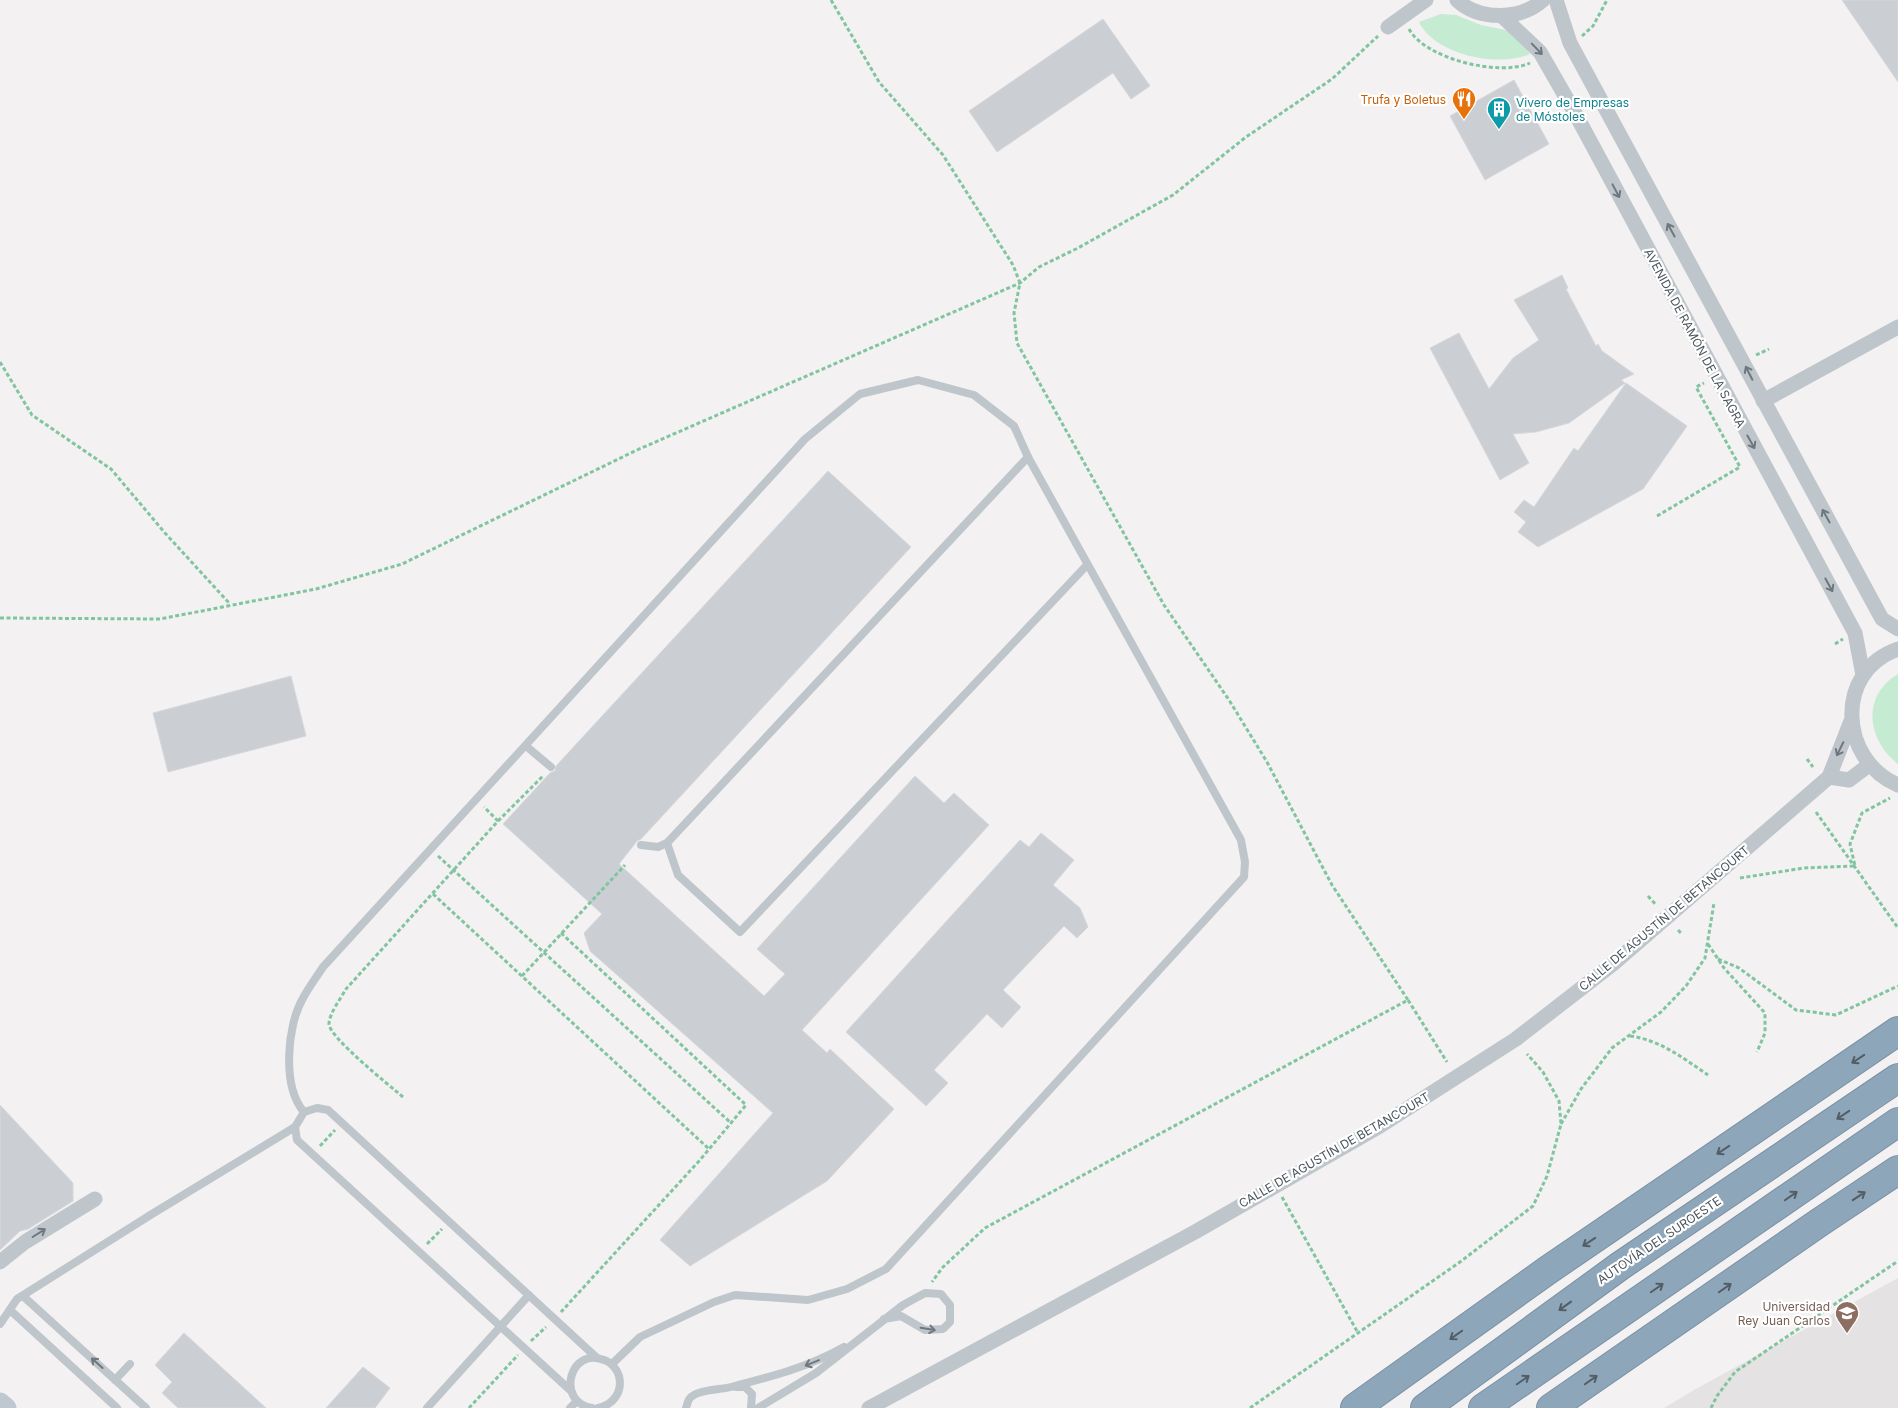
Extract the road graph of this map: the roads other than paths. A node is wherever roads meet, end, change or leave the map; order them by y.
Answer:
1 (1426, 0) edge
2 (1457, 0) edge
3 (1543, 0) edge
4 (1556, 0) edge
5 (1502, 16) junction
6 (1388, 27) road end
7 (1898, 327) edge
8 (1763, 401) junction
9 (1028, 457) junction
10 (1087, 565) junction
11 (1898, 629) edge
12 (1898, 649) edge
13 (1863, 675) junction
14 (1851, 721) junction
15 (526, 746) junction
16 (1869, 765) junction
17 (551, 767) road end
18 (1829, 777) junction
19 (1894, 791) edge
20 (667, 843) junction
21 (640, 845) dead end
22 (1898, 1031) edge
23 (1898, 1078) edge
24 (304, 1112) junction
25 (1898, 1122) edge
26 (295, 1127) junction
27 (1898, 1170) edge
28 (95, 1199) dead end
29 (0, 1262) edge
30 (530, 1295) junction
31 (23, 1296) junction
32 (10, 1310) junction
33 (884, 1319) junction
34 (0, 1324) edge
35 (502, 1328) junction
36 (870, 1332) junction
37 (597, 1358) junction
38 (130, 1364) dead end
39 (612, 1364) junction
40 (115, 1380) junction
41 (734, 1386) junction
42 (570, 1390) junction
43 (577, 1400) junction
44 (0, 1403) edge
45 (6, 1408) edge
46 (117, 1408) edge
47 (146, 1408) edge
48 (427, 1408) edge
49 (570, 1408) edge
50 (592, 1408) edge
51 (602, 1408) edge
52 (686, 1408) edge
53 (751, 1408) edge
54 (758, 1408) edge
55 (869, 1408) edge
56 (1356, 1408) edge
57 (1425, 1408) edge
58 (1483, 1408) edge
59 (1551, 1408) edge

1 - 6 street
2 - 5 street
3 - 5 street
8 -> 4 street
5 -> 13 street, AVENIDA DE RAMÓN DE LA SAGRA
7 - 8 street
11 -> 8 street
9 - 10 lane
9 - 15 lane
9 - 20 lane
10 - 20 lane
10 - 39 lane
12 - 13 street
13 - 14 street
14 - 16 street
14 -> 18 street, CALLE DE AGUSTÍN DE BETANCOURT
15 - 17 lane
15 - 24 lane
16 - 18 street
16 - 19 street
18 - 55 street, CALLE DE AGUSTÍN DE BETANCOURT
20 - 21 lane
22 -> 56 highway
23 -> 57 highway, AUTOVÍA DEL SUROESTE
24 - 26 lane
24 - 30 lane
58 -> 25 highway
26 - 31 lane
26 - 35 lane
59 -> 27 highway
29 -> 28 street
30 - 35 lane
30 - 37 lane
31 - 32 lane
40 -> 31 lane
32 - 34 lane
32 - 46 lane
33 -> 33 lane
33 - 36 lane
35 - 42 lane
35 - 48 lane
36 -> 41 lane
36 - 54 lane
37 - 39 lane
37 - 42 lane
38 - 40 lane
39 - 51 lane
40 - 47 lane
41 - 52 lane
41 - 53 lane
42 - 43 lane
43 - 49 lane
43 - 50 lane
44 - 45 main road

